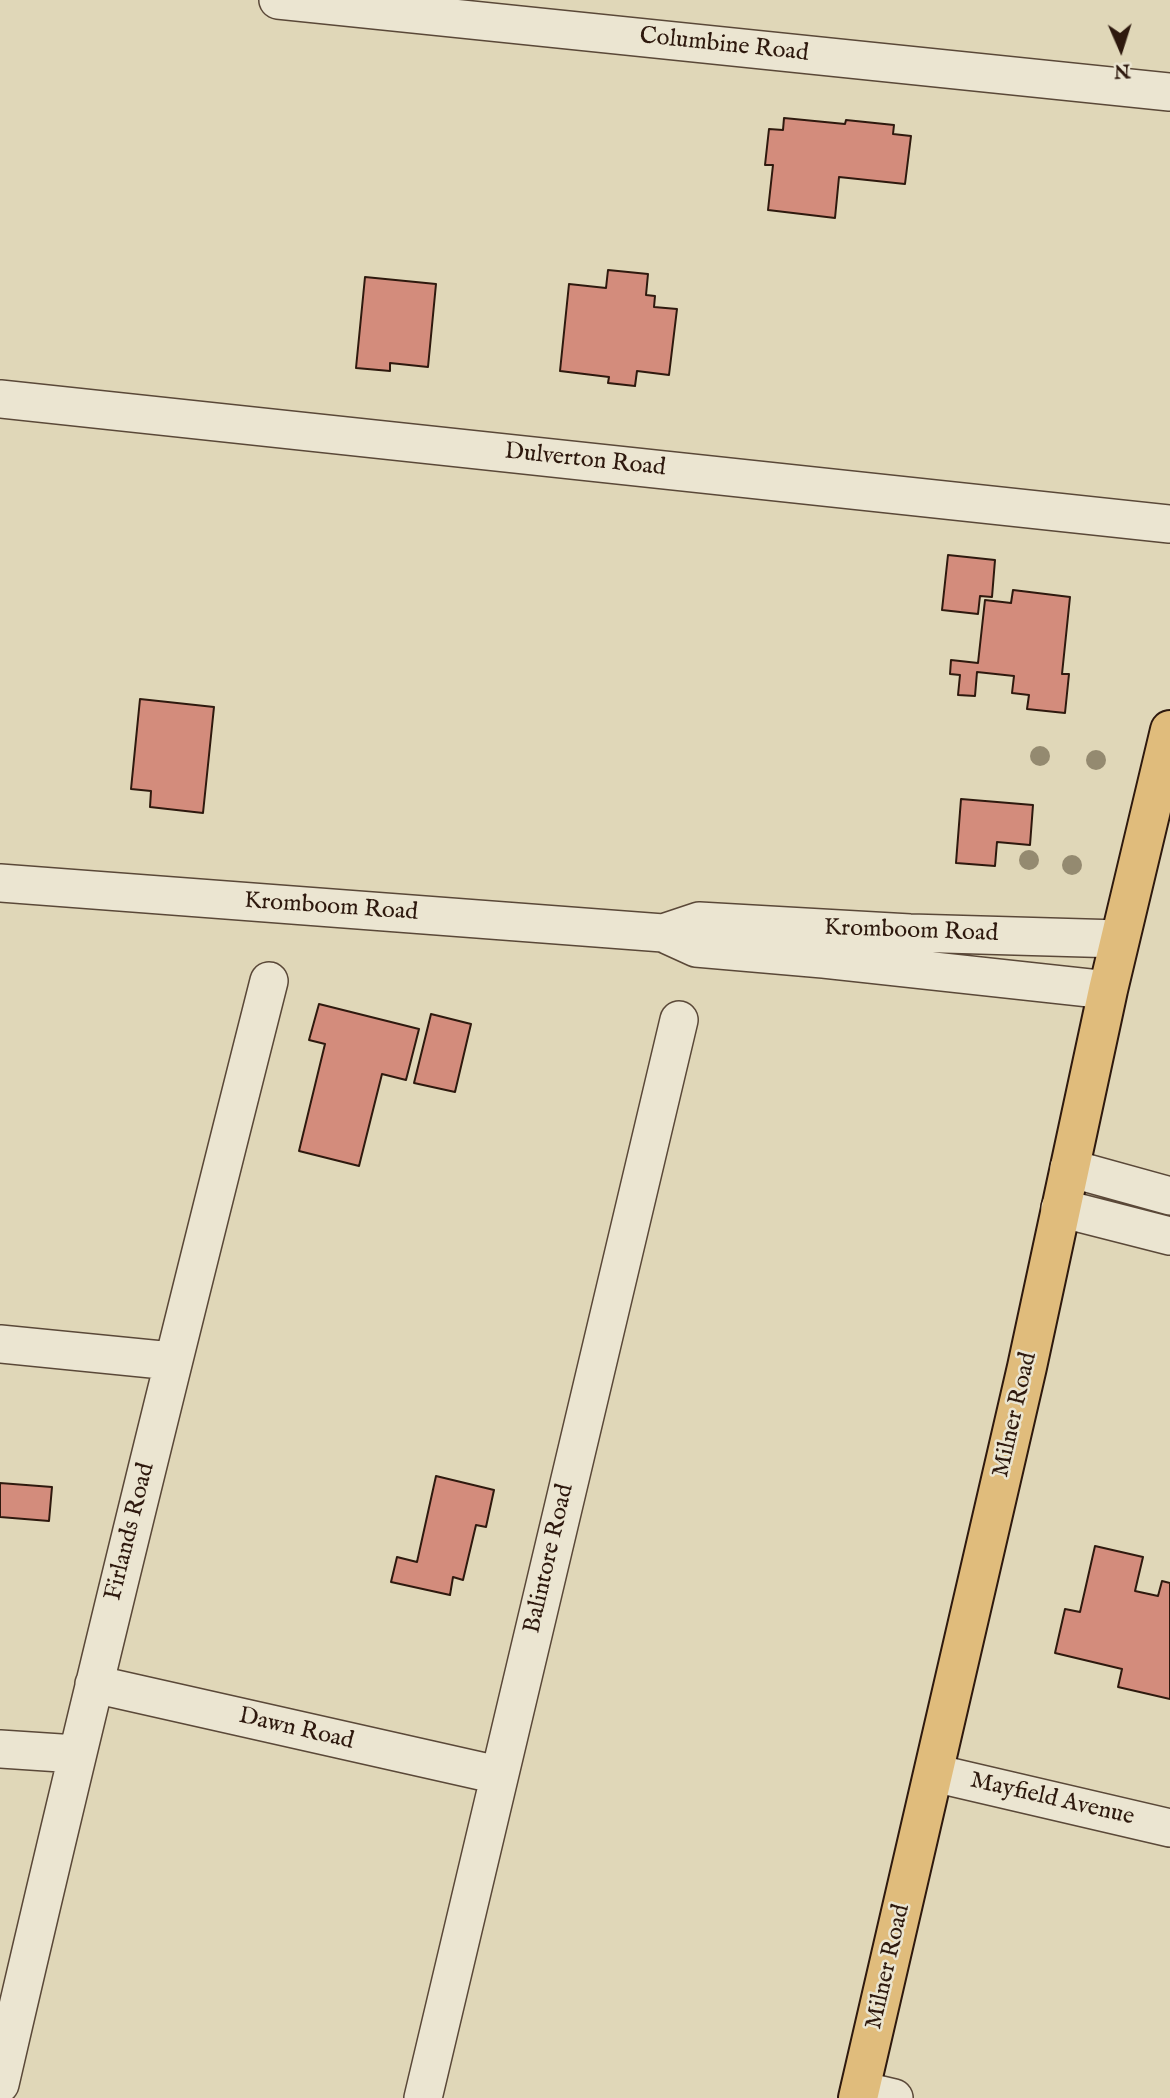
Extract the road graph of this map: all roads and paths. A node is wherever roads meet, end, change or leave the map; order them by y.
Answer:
1 (278, 0) edge
2 (1170, 92) edge
3 (0, 399) edge
4 (1170, 524) edge
5 (1170, 730) edge
6 (0, 883) edge
7 (663, 933) junction
8 (1119, 939) junction
9 (269, 981) dead end
10 (1108, 990) junction
11 (679, 1020) dead end
12 (1069, 1168) junction
13 (1170, 1196) edge
14 (1060, 1208) junction
15 (1170, 1236) edge
16 (0, 1344) edge
17 (172, 1361) junction
18 (94, 1684) junction
19 (0, 1749) edge
20 (76, 1754) junction
21 (934, 1773) junction
22 (498, 1775) junction
23 (1170, 1828) edge
24 (0, 2084) edge
25 (871, 2095) edge
26 (423, 2098) edge

1 - 2 street, Columbine Road
3 - 4 street, Dulverton Road
5 - 8 main road, Milner Road
6 - 7 street, Kromboom Road
7 - 8 street, Kromboom Road
7 - 10 street, Kromboom Road
8 - 10 main road, Milner Road
9 - 17 street, Firlands Road
10 - 12 main road, Milner Road
11 - 22 street, Balintore Road
12 - 13 street
12 - 14 main road, Milner Road
14 - 15 street
14 - 21 main road, Milner Road
16 - 17 street
17 - 18 street, Firlands Road
18 - 20 street, Firlands Road
18 - 22 street, Dawn Road
19 - 20 street
20 - 24 street, Firlands Road
21 - 23 street, Mayfield Avenue
21 - 25 main road, Milner Road
22 - 26 street, Balintore Road

